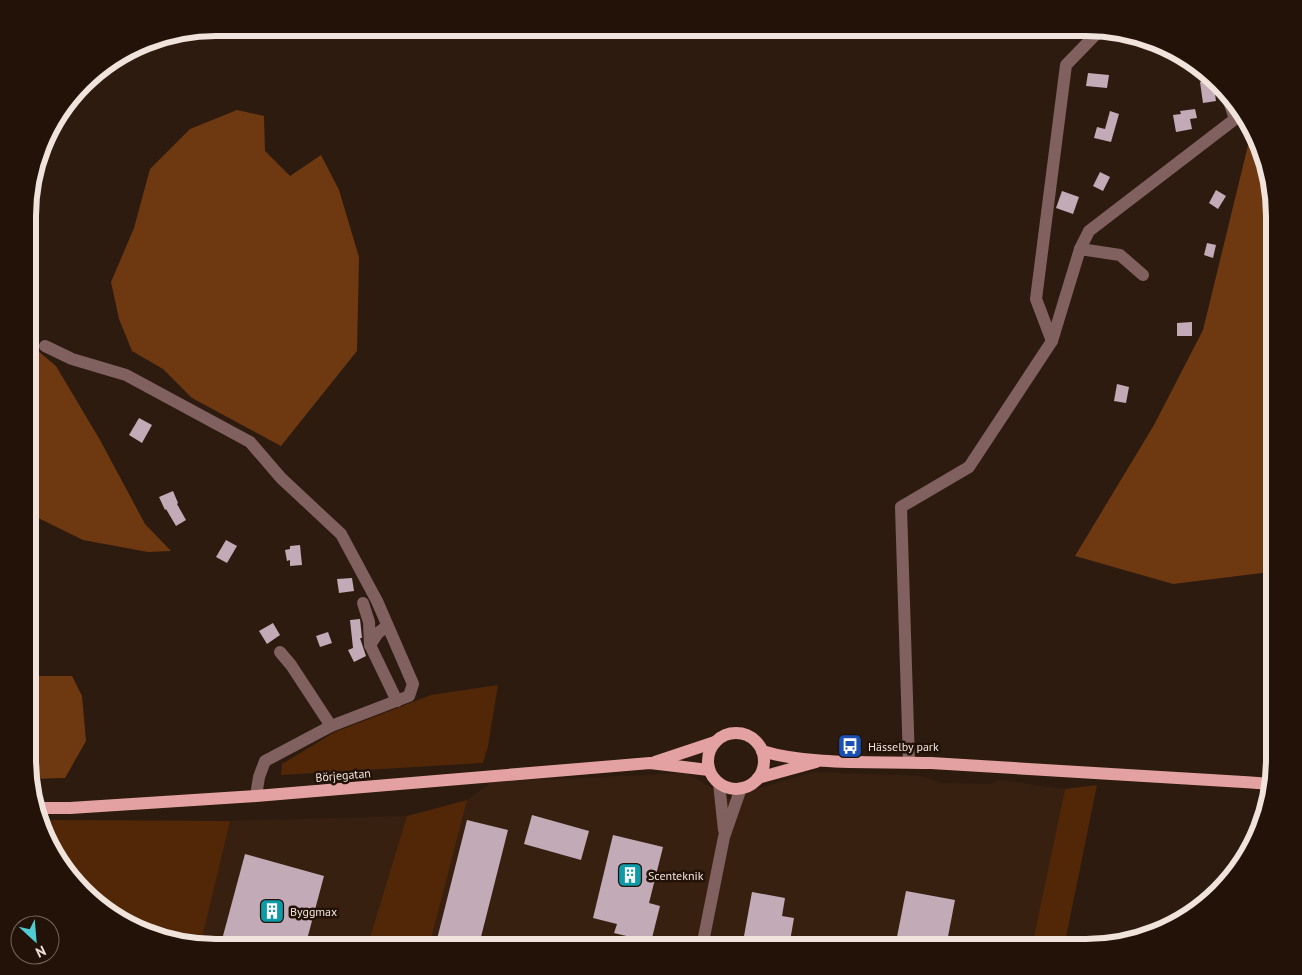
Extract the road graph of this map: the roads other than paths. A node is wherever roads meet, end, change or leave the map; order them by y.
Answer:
1 (1094, 37) edge
2 (1236, 117) edge
3 (1080, 249) junction
4 (1143, 275) dead end
5 (1052, 341) junction
6 (45, 346) dead end
7 (364, 603) dead end
8 (387, 626) junction
9 (370, 645) junction
10 (280, 652) dead end
11 (397, 701) junction
12 (331, 726) junction
13 (715, 742) junction
14 (762, 751) junction
15 (823, 760) junction
16 (909, 762) junction
17 (650, 763) junction
18 (709, 770) junction
19 (758, 778) junction
20 (719, 783) junction
21 (1264, 783) edge
22 (741, 788) junction
23 (256, 796) junction
24 (43, 808) edge
25 (724, 837) junction
26 (704, 939) edge

1 - 5 street
2 - 3 street
3 - 4 street
3 - 5 street
5 - 16 street
6 - 8 street
7 - 9 street
8 - 9 street
8 - 11 street
9 - 11 street
10 - 12 street
11 - 12 street
12 - 23 street
13 - 14 main road
13 - 17 main road, Börjegatan
13 - 18 main road
14 - 15 main road
14 - 19 main road
15 - 16 main road
15 - 19 main road
16 - 21 main road
17 - 18 main road, Börjegatan
17 - 23 main road, Börjegatan
18 - 20 main road
19 - 22 main road
20 - 22 main road
20 - 25 street
22 - 25 street
23 - 24 main road, Börjegatan
25 - 26 street

